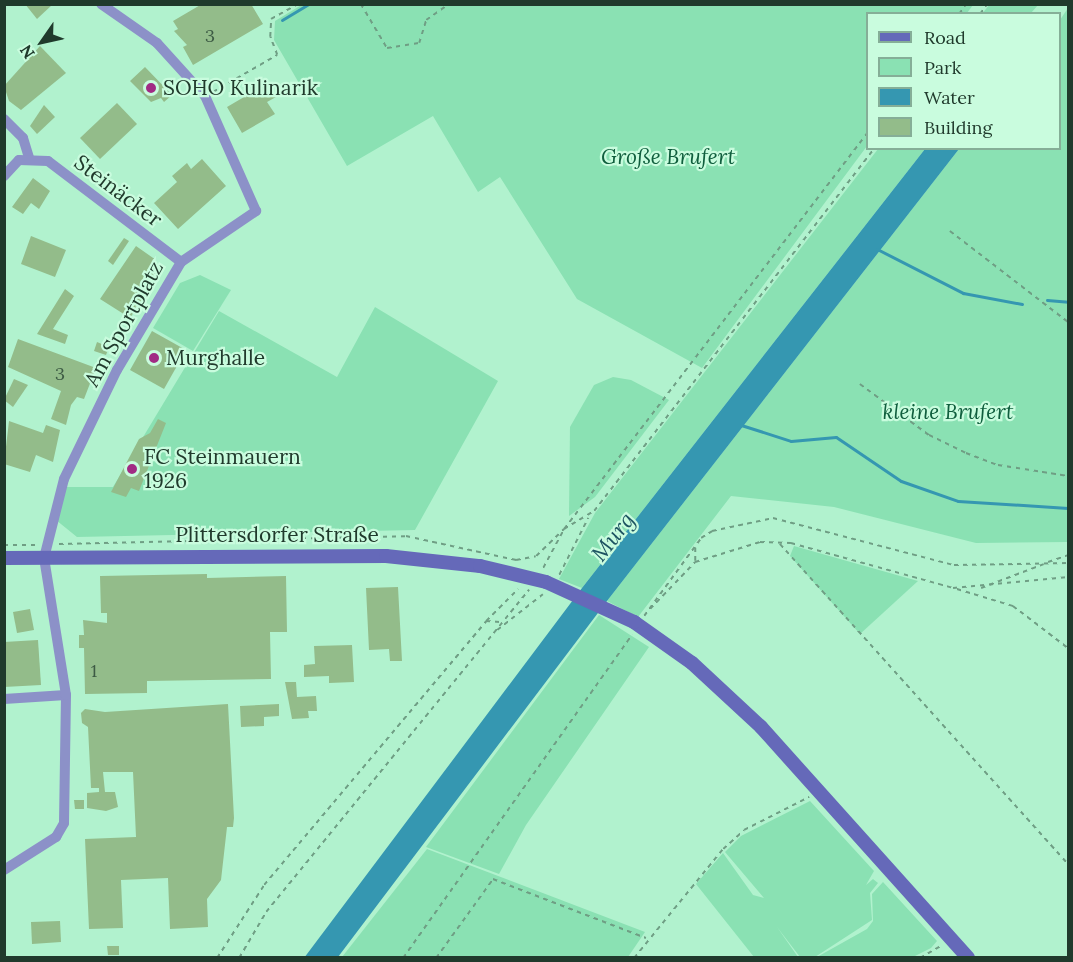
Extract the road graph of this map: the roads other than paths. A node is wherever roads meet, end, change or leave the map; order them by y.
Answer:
1 (100, 4) edge
2 (4, 119) edge
3 (29, 158) junction
4 (4, 176) edge
5 (181, 262) junction
6 (45, 551) junction
7 (4, 558) edge
8 (66, 695) junction
9 (4, 699) edge
10 (4, 870) edge
11 (968, 957) edge

1 - 5 street, Am Sportplatz
2 - 3 street
3 - 4 street
3 - 5 street, Steinäcker
5 - 6 street, Am Sportplatz
6 - 7 main road, Plittersdorfer Straße
6 - 8 street
6 - 11 main road, Plittersdorfer Straße, bridge
8 - 9 street
8 - 10 street

